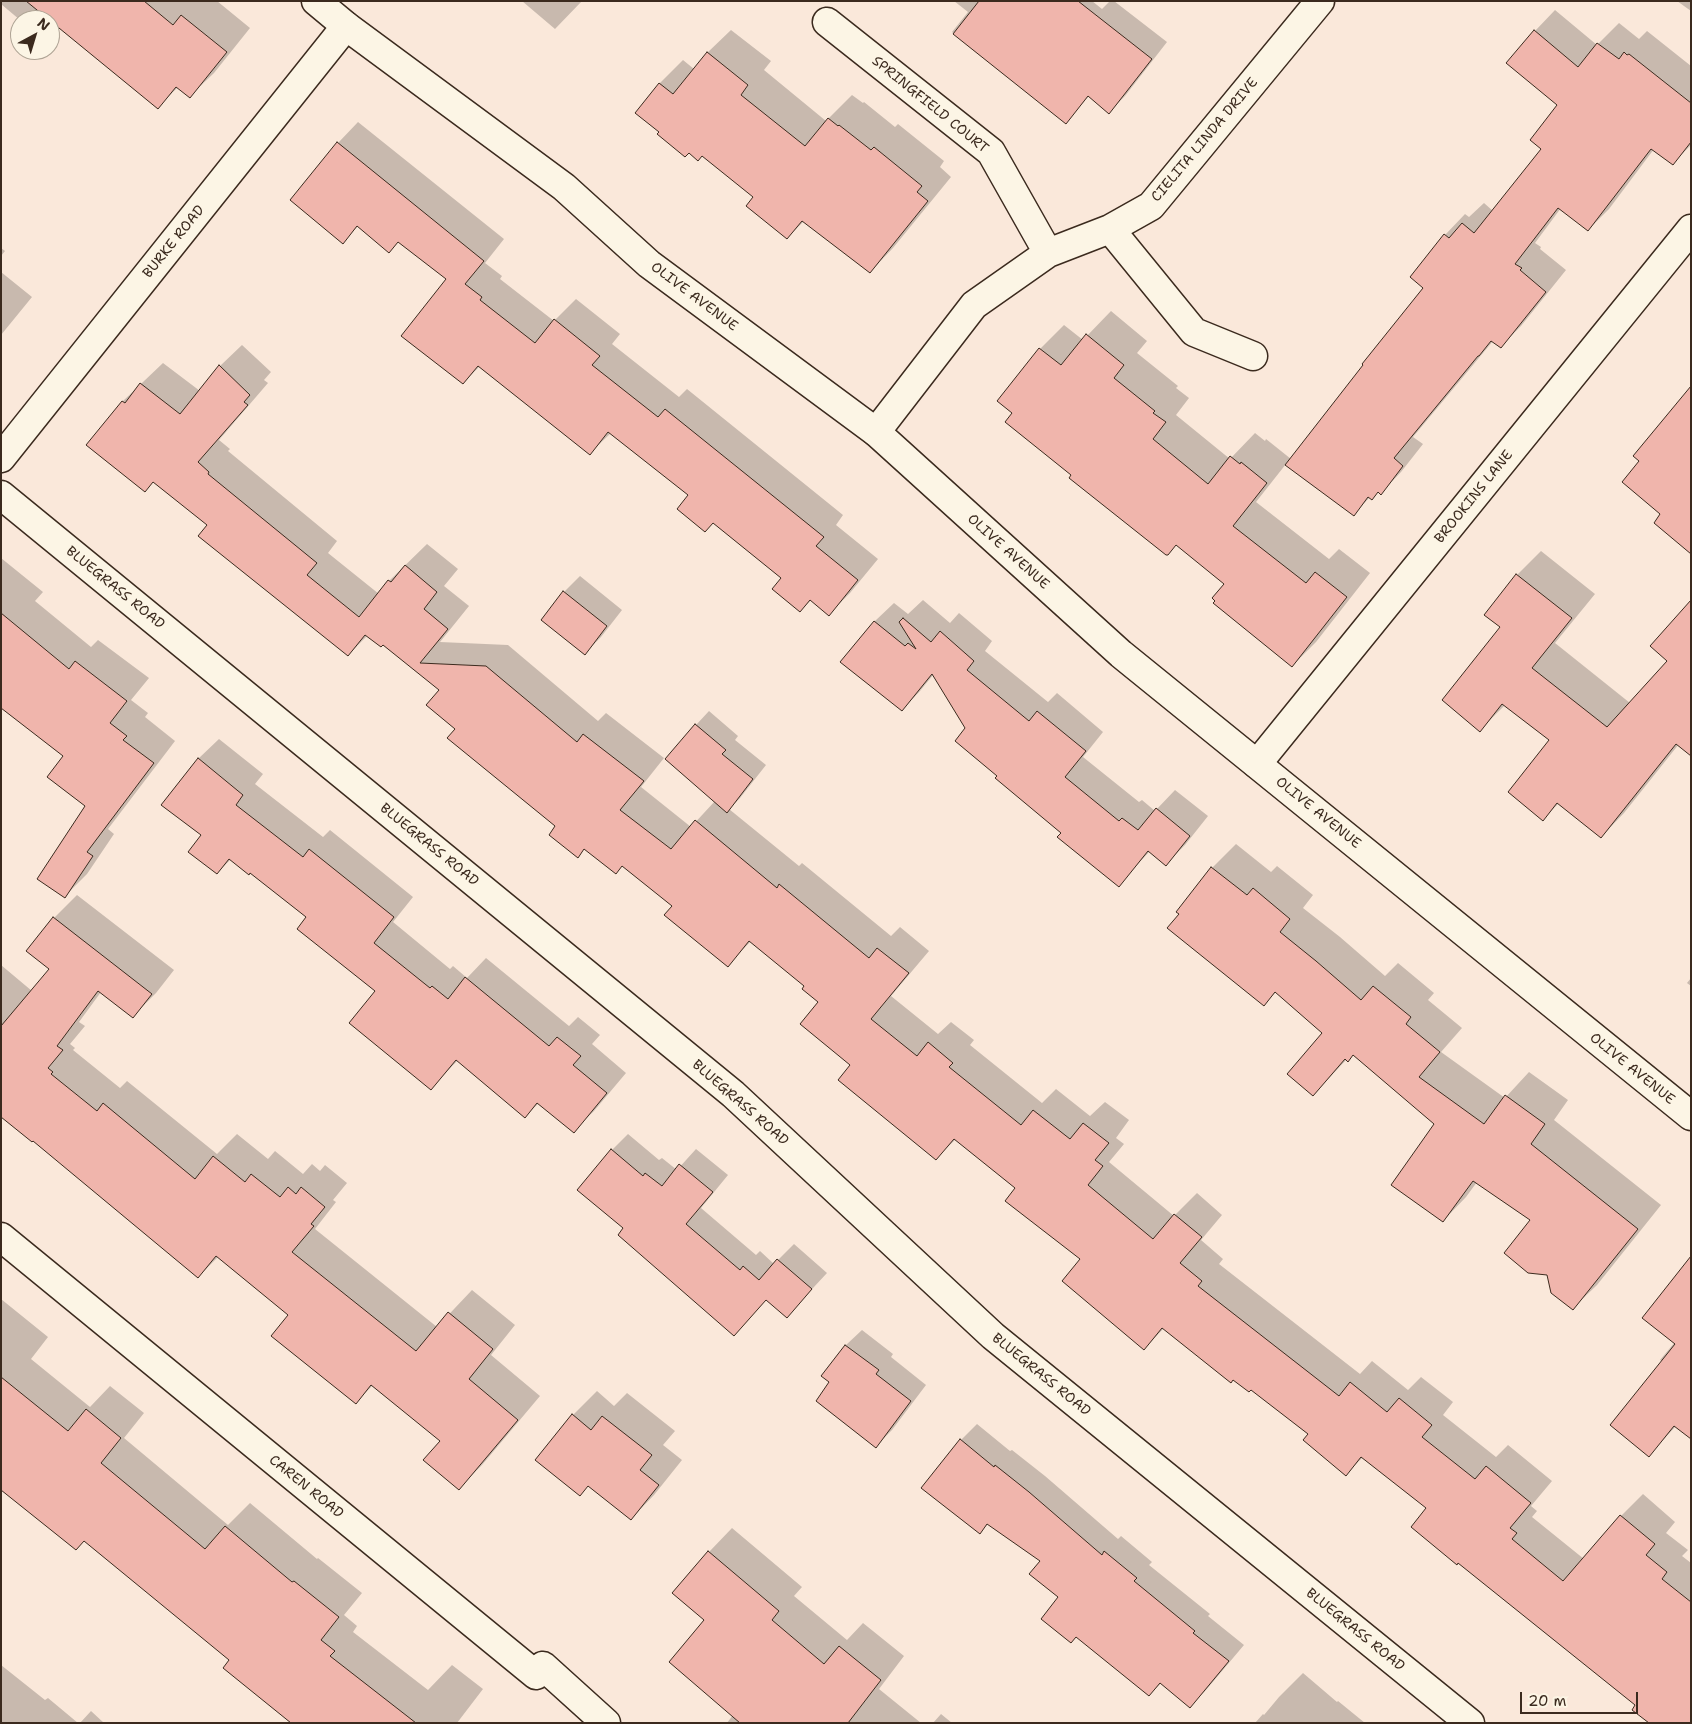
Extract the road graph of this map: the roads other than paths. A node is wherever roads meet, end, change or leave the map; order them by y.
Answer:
1 (316, 1) edge
2 (1320, 1) edge
3 (827, 22) dead end
4 (346, 26) junction
5 (1110, 229) junction
6 (1691, 229) edge
7 (1048, 253) junction
8 (1252, 356) dead end
9 (876, 432) junction
10 (1, 458) edge
11 (1, 495) edge
12 (1258, 764) junction
13 (1691, 1116) edge
14 (1, 1237) edge
15 (606, 1723) edge
16 (1470, 1723) edge

1 - 4 street, OLIVE AVENUE
2 - 5 street, CIELITA LINDA DRIVE
3 - 7 street, SPRINGFIELD COURT
4 - 9 street, OLIVE AVENUE
4 - 10 street, BURKE ROAD
5 - 7 street, CIELITA LINDA DRIVE
5 - 8 street
6 - 12 street, BROOKINS LANE
7 - 9 street, CIELITA LINDA DRIVE
9 - 12 street, OLIVE AVENUE
11 - 16 street, BLUEGRASS ROAD
12 - 13 street, OLIVE AVENUE
14 - 15 street, CAREN ROAD

